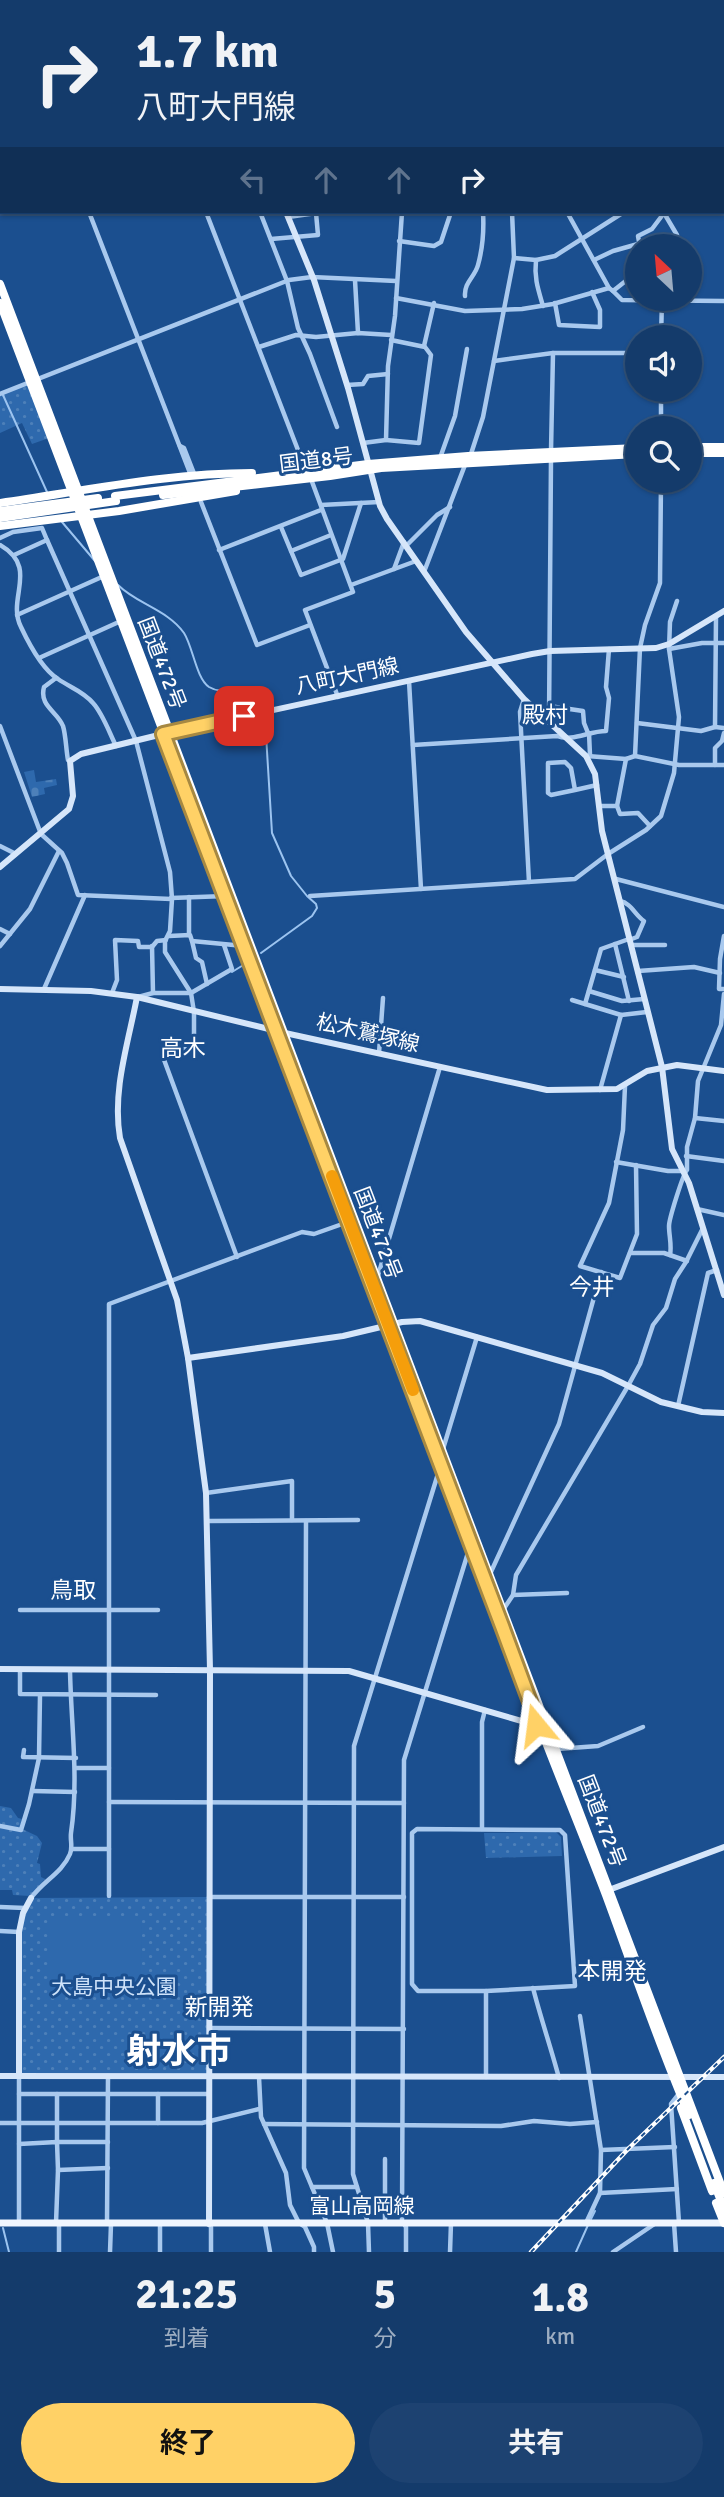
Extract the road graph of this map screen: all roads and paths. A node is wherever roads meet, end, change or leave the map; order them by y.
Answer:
1 (90, 214) edge
2 (207, 214) edge
3 (261, 214) edge
4 (287, 214) edge
5 (316, 214) edge
6 (402, 214) edge
7 (450, 214) edge
8 (482, 214) edge
9 (512, 214) edge
10 (567, 214) edge
11 (621, 214) edge
12 (663, 214) edge
13 (664, 214) edge
14 (642, 234) edge
15 (674, 234) edge
16 (296, 237) junction
17 (271, 239) junction
18 (581, 239) junction
19 (399, 241) junction
20 (625, 248) edge
21 (514, 258) junction
22 (536, 260) junction
23 (594, 260) junction
24 (312, 277) junction
25 (355, 280) junction
26 (625, 280) edge
27 (287, 281) junction
28 (397, 281) junction
29 (0, 284) edge
30 (611, 289) junction
31 (592, 292) junction
32 (465, 296) dead end
33 (396, 298) junction
34 (240, 299) junction
35 (625, 300) edge
36 (702, 300) edge
37 (724, 301) edge
38 (0, 303) edge
39 (434, 303) junction
40 (555, 303) junction
41 (543, 306) junction
42 (505, 310) junction
43 (358, 333) junction
44 (302, 336) junction
45 (331, 336) junction
46 (138, 338) junction
47 (391, 338) junction
48 (259, 346) junction
49 (424, 347) junction
50 (467, 349) dead end
51 (552, 353) junction
52 (625, 353) edge
53 (495, 361) junction
54 (388, 374) junction
55 (33, 379) junction
56 (347, 385) junction
57 (0, 394) edge
58 (337, 427) dead end
59 (386, 440) junction
60 (363, 443) junction
61 (702, 447) edge
62 (724, 447) edge
63 (625, 449) edge
64 (702, 453) edge
65 (724, 453) edge
66 (551, 454) junction
67 (625, 454) edge
68 (439, 458) junction
69 (468, 460) junction
70 (369, 467) junction
71 (64, 473) junction
72 (307, 474) junction
73 (192, 475) junction
74 (269, 475) junction
75 (260, 484) junction
76 (75, 491) junction
77 (660, 493) edge
78 (51, 495) junction
79 (116, 498) junction
80 (201, 502) dead end
81 (379, 502) junction
82 (0, 503) edge
83 (361, 503) junction
84 (450, 507) junction
85 (321, 508) junction
86 (0, 511) edge
87 (119, 511) junction
88 (85, 516) junction
89 (0, 518) edge
90 (0, 526) edge
91 (281, 527) junction
92 (331, 535) junction
93 (0, 538) edge
94 (96, 538) junction
95 (47, 540) junction
96 (405, 544) junction
97 (0, 545) edge
98 (219, 550) junction
99 (291, 551) junction
100 (13, 555) junction
101 (341, 560) junction
102 (417, 561) junction
103 (394, 570) junction
104 (424, 572) junction
105 (104, 576) junction
106 (351, 585) junction
107 (70, 592) junction
108 (677, 601) dead end
109 (724, 611) edge
110 (17, 615) junction
111 (716, 616) junction
112 (121, 621) junction
113 (310, 625) junction
114 (89, 635) junction
115 (716, 643) junction
116 (724, 643) edge
117 (669, 647) junction
118 (608, 649) junction
119 (640, 649) junction
120 (550, 651) junction
121 (39, 657) junction
122 (493, 662) junction
123 (56, 678) junction
124 (409, 681) junction
125 (338, 696) junction
126 (524, 699) junction
127 (549, 706) junction
128 (549, 723) junction
129 (637, 723) junction
130 (0, 726) edge
131 (715, 727) junction
132 (678, 729) junction
133 (724, 730) edge
134 (166, 733) junction
135 (589, 733) junction
136 (521, 739) junction
137 (566, 740) junction
138 (136, 741) junction
139 (412, 745) junction
140 (116, 746) junction
141 (588, 756) junction
142 (635, 756) junction
143 (626, 759) junction
144 (70, 761) junction
145 (675, 764) junction
146 (715, 765) junction
147 (724, 765) edge
148 (597, 785) junction
149 (575, 790) junction
150 (599, 806) junction
151 (617, 806) junction
152 (650, 827) junction
153 (41, 834) junction
154 (0, 846) edge
155 (59, 851) junction
156 (17, 854) junction
157 (608, 854) junction
158 (0, 867) edge
159 (616, 879) junction
160 (529, 882) junction
161 (421, 889) junction
162 (85, 894) junction
163 (226, 896) junction
164 (310, 896) dead end
165 (189, 897) junction
166 (171, 898) junction
167 (621, 901) junction
168 (724, 907) edge
169 (0, 929) edge
170 (10, 934) junction
171 (724, 936) edge
172 (167, 938) junction
173 (190, 938) junction
174 (630, 941) junction
175 (615, 944) junction
176 (666, 945) dead end
177 (0, 946) edge
178 (152, 946) junction
179 (225, 946) junction
180 (244, 946) junction
181 (595, 970) junction
182 (637, 971) junction
183 (720, 973) junction
184 (624, 977) junction
185 (207, 984) junction
186 (0, 989) edge
187 (43, 990) junction
188 (589, 991) junction
189 (724, 992) edge
190 (112, 993) junction
191 (153, 993) junction
192 (191, 993) junction
193 (137, 997) junction
194 (383, 998) dead end
195 (644, 999) junction
196 (572, 1000) dead end
197 (629, 1001) junction
198 (585, 1004) junction
199 (194, 1012) junction
200 (647, 1012) junction
201 (621, 1015) junction
202 (281, 1032) junction
203 (379, 1053) junction
204 (440, 1067) junction
205 (662, 1067) junction
206 (705, 1069) junction
207 (724, 1072) edge
208 (625, 1086) junction
209 (599, 1091) junction
210 (695, 1118) junction
211 (724, 1121) edge
212 (686, 1156) junction
213 (724, 1161) edge
214 (617, 1162) junction
215 (636, 1165) junction
216 (682, 1172) junction
217 (697, 1209) junction
218 (724, 1214) edge
219 (349, 1222) junction
220 (703, 1228) junction
221 (630, 1253) junction
222 (670, 1255) junction
223 (237, 1256) junction
224 (687, 1261) junction
225 (601, 1272) junction
226 (719, 1273) edge
227 (377, 1280) junction
228 (172, 1281) junction
229 (724, 1295) edge
230 (391, 1324) junction
231 (477, 1336) junction
232 (188, 1358) junction
233 (576, 1364) junction
234 (628, 1386) junction
235 (678, 1407) junction
236 (724, 1413) edge
237 (442, 1452) junction
238 (441, 1464) junction
239 (206, 1493) junction
240 (292, 1520) junction
241 (358, 1520) dead end
242 (208, 1521) junction
243 (306, 1521) junction
244 (471, 1543) junction
245 (489, 1575) junction
246 (567, 1593) dead end
247 (513, 1595) junction
248 (20, 1610) dead end
249 (110, 1610) junction
250 (158, 1610) dead end
251 (503, 1611) junction
252 (0, 1669) edge
253 (20, 1669) junction
254 (70, 1670) junction
255 (109, 1670) junction
256 (210, 1670) junction
257 (306, 1671) junction
258 (376, 1677) junction
259 (425, 1692) junction
260 (71, 1694) junction
261 (109, 1694) junction
262 (40, 1695) junction
263 (156, 1695) dead end
264 (485, 1710) junction
265 (542, 1725) junction
266 (643, 1727) dead end
267 (554, 1749) junction
268 (24, 1750) dead end
269 (39, 1758) junction
270 (76, 1758) junction
271 (76, 1768) junction
272 (109, 1768) junction
273 (33, 1791) junction
274 (75, 1792) junction
275 (109, 1802) junction
276 (208, 1803) junction
277 (305, 1803) junction
278 (354, 1803) junction
279 (404, 1803) junction
280 (0, 1826) edge
281 (482, 1829) junction
282 (724, 1847) edge
283 (72, 1849) junction
284 (109, 1849) junction
285 (607, 1891) junction
286 (109, 1896) dead end
287 (208, 1897) junction
288 (304, 1897) junction
289 (404, 1897) junction
290 (31, 1898) joint
291 (353, 1898) junction
292 (0, 1906) edge
293 (25, 1908) junction
294 (0, 1931) edge
295 (19, 1932) junction
296 (533, 1989) junction
297 (486, 1991) junction
298 (580, 2016) dead end
299 (208, 2028) junction
300 (304, 2028) junction
301 (353, 2028) junction
302 (404, 2029) junction
303 (0, 2076) edge
304 (19, 2076) junction
305 (108, 2076) junction
306 (208, 2077) junction
307 (259, 2077) junction
308 (304, 2077) junction
309 (353, 2077) junction
310 (404, 2077) junction
311 (724, 2077) edge
312 (486, 2078) junction
313 (559, 2078) junction
314 (590, 2078) junction
315 (678, 2084) junction
316 (19, 2094) junction
317 (57, 2094) junction
318 (108, 2094) junction
319 (158, 2094) junction
320 (208, 2094) junction
321 (260, 2109) junction
322 (691, 2115) junction
323 (208, 2122) junction
324 (597, 2122) junction
325 (0, 2123) edge
326 (20, 2123) junction
327 (58, 2123) junction
328 (108, 2123) junction
329 (158, 2123) junction
330 (264, 2124) junction
331 (303, 2124) junction
332 (353, 2124) junction
333 (403, 2124) junction
334 (57, 2142) junction
335 (108, 2142) junction
336 (19, 2144) junction
337 (675, 2147) junction
338 (601, 2150) junction
339 (385, 2159) dead end
340 (108, 2168) junction
341 (58, 2169) junction
342 (724, 2182) edge
343 (312, 2187) junction
344 (357, 2187) junction
345 (677, 2189) junction
346 (600, 2193) junction
347 (724, 2193) edge
348 (724, 2209) edge
349 (19, 2222) junction
350 (0, 2223) edge
351 (58, 2223) junction
352 (299, 2223) junction
353 (327, 2223) junction
354 (368, 2223) junction
355 (385, 2223) junction
356 (404, 2223) junction
357 (451, 2223) junction
358 (677, 2223) junction
359 (109, 2224) junction
360 (160, 2224) junction
361 (209, 2224) junction
362 (265, 2224) junction
363 (585, 2224) junction
364 (654, 2224) junction
365 (724, 2224) edge
366 (59, 2252) edge
367 (110, 2252) edge
368 (160, 2252) edge
369 (212, 2252) edge
370 (270, 2252) edge
371 (314, 2252) edge
372 (332, 2252) edge
373 (369, 2252) edge
374 (405, 2252) edge
375 (450, 2252) edge
376 (613, 2252) edge
377 (676, 2252) edge

1 - 46 street
2 - 34 street
3 - 17 street
4 - 16 street
5 - 16 street
6 - 19 street
7 - 19 street
8 - 32 street
9 - 21 street
10 - 18 street
11 - 18 street
12 - 14 street
13 - 15 street
16 - 17 street
16 - 24 street
17 - 27 street
18 - 22 street
18 - 23 street
19 - 28 street
20 - 23 street
21 - 22 street
21 - 42 street
22 - 41 street
23 - 30 street
24 - 25 street
24 - 27 street
24 - 45 street
25 - 28 street
25 - 43 street
26 - 30 street
27 - 34 street
27 - 44 street
28 - 33 street
29 - 55 highway, 国道472号
30 - 31 street
30 - 35 street
31 - 40 street
31 - 40 street
33 - 39 street
33 - 47 street
34 - 46 street
34 - 48 street
36 - 37 street
38 - 55 highway, 国道472号
39 - 42 street
39 - 49 street
40 - 41 street
41 - 42 street
42 - 53 street
43 - 45 street
43 - 47 street
44 - 45 street
44 - 48 street
44 - 58 street
45 - 56 street
46 - 55 street
46 - 73 street
47 - 49 street
47 - 54 street
48 - 72 street
49 - 59 street
50 - 68 street
51 - 52 street
51 - 53 street
51 - 66 street
53 - 69 street
54 - 56 street
54 - 59 street
55 - 57 street
55 - 71 highway, 国道472号
55 - 76 highway, 国道472号
56 - 60 street
59 - 60 street
60 - 70 street
61 - 62 highway
63 - 66 highway, 国道8号
64 - 65 highway
66 - 67 highway, 国道8号
66 - 69 highway, 国道8号
66 - 120 street
68 - 69 highway, 国道8号
68 - 70 highway, 国道8号
69 - 70 highway, 国道8号
69 - 84 street
70 - 72 highway, 国道8号
70 - 81 street
71 - 76 highway, 国道472号
71 - 78 highway
72 - 74 highway, 国道8号
72 - 75 highway, 国道8号
72 - 85 street
73 - 74 highway
73 - 76 highway
74 - 79 highway, 国道8号
75 - 79 highway, 国道8号
75 - 87 highway
76 - 78 highway
76 - 88 highway, 国道472号
77 - 119 street
78 - 82 highway
79 - 86 highway, 国道8号, bridge
79 - 89 highway, 国道8号, bridge
80 - 98 street
81 - 83 street
81 - 96 street
83 - 85 street
83 - 101 street
84 - 96 street
84 - 104 street
85 - 91 street
85 - 92 street
87 - 88 highway
87 - 94 highway
88 - 90 highway
88 - 94 highway, 国道472号
88 - 105 highway, 国道472号
91 - 98 street
91 - 99 street
92 - 99 street
92 - 101 street
93 - 95 street
94 - 134 highway, 国道472号
95 - 100 street
95 - 107 street
96 - 102 street
96 - 103 street
97 - 100 street
98 - 113 street
99 - 101 street
100 - 110 street
101 - 106 street
102 - 103 street
102 - 104 street
103 - 106 street
104 - 122 street
105 - 107 street
105 - 112 highway, 国道472号
106 - 113 street
107 - 110 street
107 - 114 street
108 - 117 street
109 - 111 street, 八町大門線
110 - 121 street
111 - 115 street
111 - 117 street, 八町大門線
112 - 114 street
112 - 134 highway, 国道472号
113 - 125 street
114 - 121 street
114 - 138 street
115 - 116 street
115 - 117 street
115 - 131 street
117 - 119 street, 八町大門線
117 - 132 street
118 - 119 street, 八町大門線
118 - 120 street, 八町大門線
118 - 135 street
119 - 129 street
120 - 122 street, 八町大門線
120 - 127 street
121 - 123 street
122 - 124 street, 八町大門線
122 - 126 street
123 - 140 street
123 - 144 street
124 - 125 street, 八町大門線
124 - 139 street
125 - 134 street, 八町大門線
126 - 128 street
126 - 136 street
127 - 128 street
127 - 135 street
128 - 137 street
129 - 132 street
129 - 142 street
130 - 153 street
131 - 132 street
131 - 133 street
132 - 145 street
133 - 146 street
134 - 138 street, 八町大門線
134 - 163 highway, 国道472号
134 - 202 highway, 国道472号
135 - 137 street
135 - 141 street
136 - 137 street
136 - 139 street
136 - 160 street
137 - 141 street
138 - 140 street, 八町大門線
138 - 166 street
139 - 161 street
140 - 144 street, 八町大門線
141 - 143 street
141 - 148 street
142 - 143 street
142 - 145 street
143 - 151 street
144 - 153 street
145 - 146 street
145 - 152 street
146 - 147 street
148 - 149 street
148 - 150 street
149 - 149 street
150 - 151 street
150 - 157 street
151 - 152 street
152 - 157 street
153 - 155 street
153 - 156 street
154 - 156 street
155 - 162 street
155 - 170 street
156 - 158 street
157 - 159 street
157 - 160 street
159 - 167 street
159 - 168 street
160 - 161 street
161 - 164 street
162 - 166 street
162 - 187 street
163 - 165 street
163 - 180 highway, 国道472号
165 - 166 street
165 - 173 street
166 - 172 street
167 - 174 street
167 - 174 street
169 - 170 street
170 - 177 street
171 - 183 street
172 - 173 street
172 - 178 street
172 - 192 street
173 - 179 street
173 - 185 street
174 - 175 street
174 - 176 street
174 - 182 street
175 - 181 street
175 - 184 street
178 - 190 street
178 - 191 street
179 - 180 street
179 - 185 street
180 - 202 highway, 国道472号
181 - 184 street
181 - 188 street
182 - 183 street
182 - 195 street
183 - 189 street
184 - 197 street
185 - 192 street
186 - 187 street, 松木鷲塚線
187 - 190 street, 松木鷲塚線
188 - 197 street
188 - 198 street
189 - 206 street
190 - 193 street, 松木鷲塚線
191 - 192 street
191 - 193 street
192 - 199 street
193 - 199 street, 松木鷲塚線
193 - 228 street
194 - 203 street
195 - 197 street
195 - 200 street
196 - 198 street
198 - 201 street
199 - 202 street, 松木鷲塚線
199 - 223 street
200 - 201 street
200 - 205 street
201 - 209 street
202 - 203 street, 松木鷲塚線
202 - 219 highway, 国道472号
202 - 227 highway, 国道472号
203 - 204 street, 松木鷲塚線
204 - 209 street, 松木鷲塚線
204 - 227 street
205 - 206 street, 松木鷲塚線
205 - 208 street, 松木鷲塚線
205 - 216 street
206 - 207 street, 松木鷲塚線
206 - 210 street
208 - 209 street, 松木鷲塚線
208 - 214 street
210 - 211 street
210 - 212 street
212 - 213 street
212 - 216 street
214 - 215 street
214 - 225 street
215 - 216 street
215 - 221 street
216 - 217 street
216 - 222 street
217 - 218 street
217 - 220 street
219 - 223 street
219 - 230 highway, 国道472号
220 - 224 street
220 - 226 street
221 - 222 street
221 - 225 street
222 - 224 street
223 - 228 street
224 - 234 street
225 - 233 street
226 - 229 street
226 - 235 street
227 - 230 highway, 国道472号
228 - 232 street
228 - 249 street
230 - 231 street
230 - 232 street
230 - 237 highway, 国道472号
230 - 238 highway, 国道472号
231 - 233 street
231 - 237 street
232 - 239 street
233 - 234 street
233 - 245 street
234 - 235 street
234 - 247 street
235 - 236 street
237 - 245 highway, 国道472号
238 - 244 highway, 国道472号
238 - 258 street
239 - 240 street
239 - 242 street
240 - 242 street
240 - 243 street
241 - 243 street
242 - 256 street
243 - 257 street
244 - 259 street
244 - 265 highway, 国道472号
245 - 251 highway, 国道472号
246 - 247 street
247 - 251 street
248 - 249 street
249 - 250 street
249 - 255 street
251 - 265 highway, 国道472号
252 - 253 street
253 - 254 street
253 - 262 street
254 - 255 street
254 - 260 street
255 - 256 street
255 - 261 street
256 - 257 street
256 - 276 street
257 - 258 street
257 - 277 street
258 - 259 street
258 - 278 street
259 - 264 street
259 - 279 street
260 - 261 street
260 - 262 street
260 - 270 street
261 - 263 street
261 - 272 street
262 - 269 street
264 - 265 street
264 - 281 street
265 - 267 highway, 国道472号
265 - 285 highway, 国道472号
266 - 267 street
267 - 285 highway, 国道472号
268 - 269 street
269 - 270 street
269 - 273 street
270 - 271 street
271 - 272 street
271 - 274 street
272 - 275 street
273 - 274 street
273 - 280 street
274 - 283 street
275 - 276 street
275 - 284 street
276 - 277 street
276 - 287 street
277 - 278 street
277 - 288 street
278 - 279 street
278 - 291 street
279 - 289 street
281 - 296 street
281 - 297 street
282 - 285 street
283 - 284 street
283 - 290 street
284 - 286 street
285 - 315 highway, 国道472号
287 - 288 street
287 - 299 street
288 - 291 street
288 - 300 street
289 - 291 street
289 - 302 street
290 - 293 street
291 - 301 street
292 - 293 street
293 - 295 street
294 - 295 street
295 - 304 street
296 - 297 street
296 - 313 street
297 - 312 street
298 - 314 street
299 - 300 street
299 - 306 street
300 - 301 street
300 - 308 street
301 - 302 street
301 - 309 street
302 - 310 street
303 - 304 street
304 - 305 street
304 - 316 street
305 - 306 street
305 - 318 street
306 - 307 street
306 - 320 street
307 - 308 street
307 - 321 street
308 - 309 street
308 - 331 street
309 - 310 street
309 - 332 street
310 - 312 street
310 - 333 street
311 - 315 street
312 - 313 street
313 - 314 street
314 - 315 street
314 - 324 street
315 - 322 highway, 国道472号
315 - 337 street
315 - 342 highway
315 - 365 highway
316 - 317 street
316 - 326 street
317 - 318 street
317 - 327 street
318 - 319 street
318 - 328 street
319 - 320 street
319 - 329 street
320 - 323 street
321 - 323 street
321 - 330 street
322 - 347 highway, 国道472号
322 - 348 highway, 国道472号
323 - 329 street
323 - 361 street
324 - 333 street
324 - 338 street
325 - 326 street
326 - 327 street
326 - 336 street
327 - 328 street
327 - 334 street
328 - 329 street
328 - 335 street
330 - 331 street
330 - 352 street
331 - 332 street
331 - 343 street
332 - 333 street
332 - 344 street
333 - 356 street
334 - 335 street
334 - 336 street
334 - 341 street
335 - 340 street
336 - 349 street
337 - 338 street
337 - 345 street
338 - 346 street
339 - 355 street
340 - 341 street
340 - 359 street
341 - 351 street
343 - 344 street
343 - 353 street
344 - 354 street
345 - 346 street
345 - 358 street
346 - 363 street
349 - 350 main road, 富山高岡線
349 - 351 main road, 富山高岡線
351 - 359 main road, 富山高岡線
351 - 366 street
352 - 353 main road, 富山高岡線
352 - 362 main road, 富山高岡線
352 - 371 street
353 - 354 main road, 富山高岡線
353 - 372 street
354 - 355 main road, 富山高岡線
354 - 373 street
355 - 356 main road, 富山高岡線
356 - 357 main road, 富山高岡線
356 - 374 street
357 - 363 main road, 富山高岡線
357 - 375 street
358 - 364 main road, 富山高岡線
358 - 365 main road, 富山高岡線
358 - 377 street
359 - 360 main road, 富山高岡線
359 - 367 street
360 - 361 main road, 富山高岡線
360 - 368 street
361 - 362 main road, 富山高岡線
361 - 369 street
362 - 370 street
363 - 364 main road, 富山高岡線
364 - 376 street

